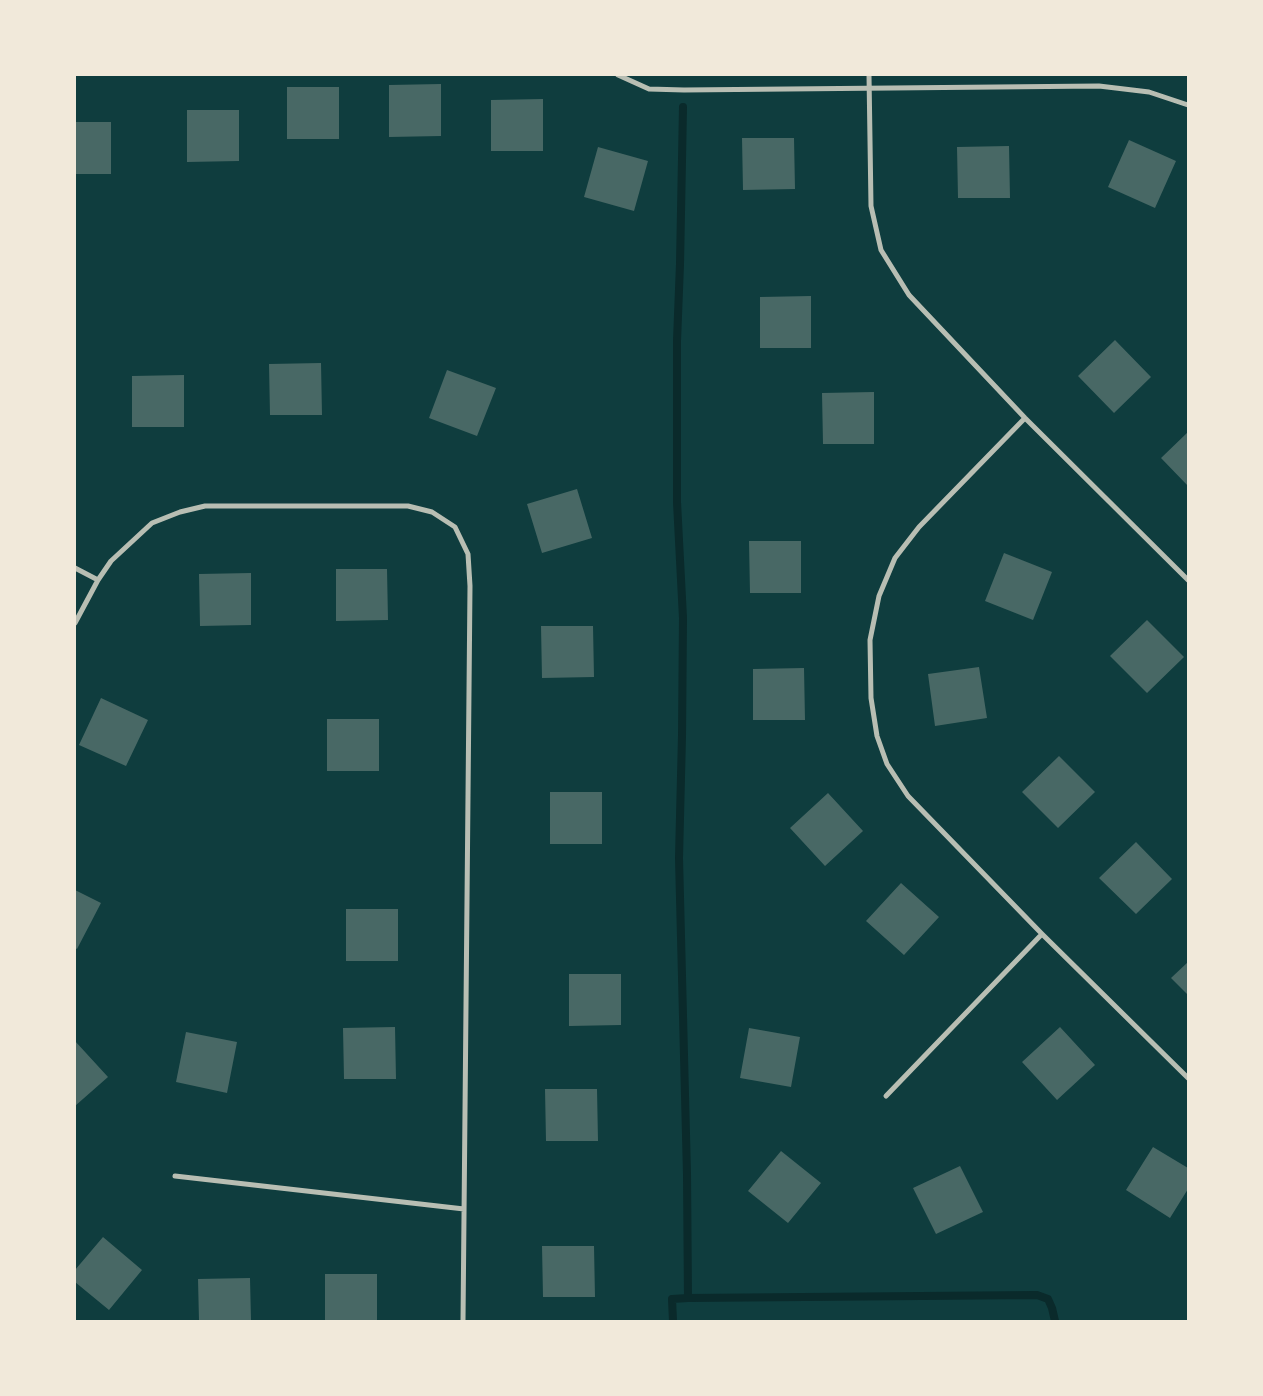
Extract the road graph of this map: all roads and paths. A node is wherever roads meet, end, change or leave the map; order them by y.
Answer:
1 (618, 75) edge
2 (869, 75) edge
3 (869, 89) junction
4 (1188, 105) edge
5 (1025, 418) junction
6 (75, 568) edge
7 (98, 580) junction
8 (1188, 580) edge
9 (75, 624) edge
10 (1042, 934) junction
11 (1188, 1078) edge
12 (886, 1096) dead end
13 (176, 1176) dead end
14 (464, 1209) junction
15 (463, 1321) edge

1 - 3 street
2 - 3 street
3 - 4 street
3 - 5 street
5 - 8 street
5 - 10 street
6 - 7 street
7 - 9 street
7 - 14 street
10 - 11 street
10 - 12 street
13 - 14 street
14 - 15 street

